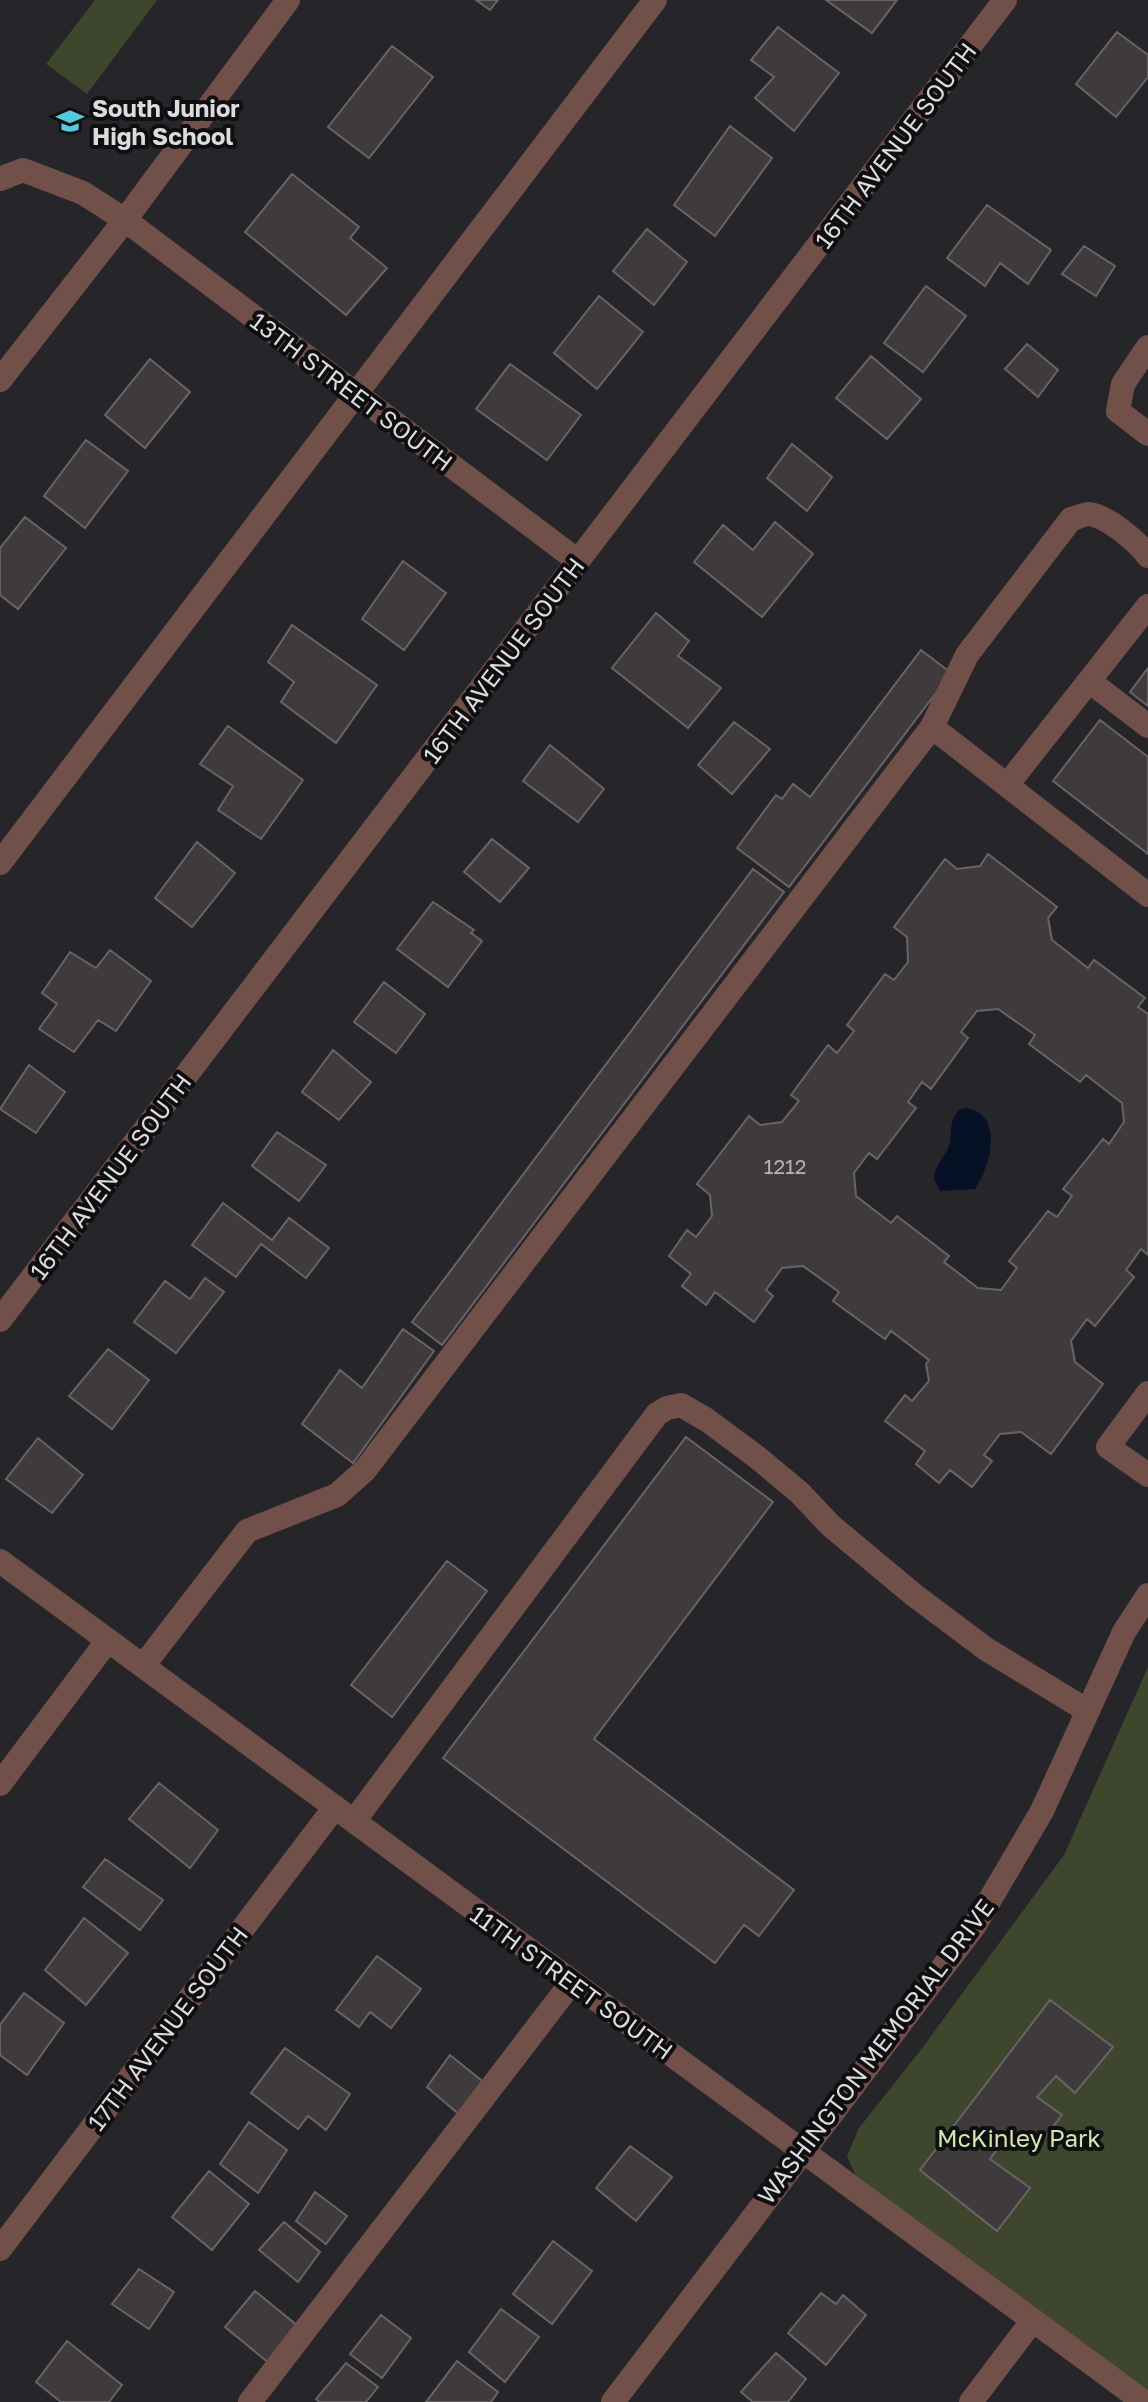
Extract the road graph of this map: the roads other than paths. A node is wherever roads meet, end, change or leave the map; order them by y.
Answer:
1 (288, 0) edge
2 (655, 0) edge
3 (1005, 0) edge
4 (0, 179) edge
5 (125, 220) junction
6 (1148, 347) edge
7 (0, 380) edge
8 (358, 395) junction
9 (1148, 434) edge
10 (1148, 556) edge
11 (578, 561) junction
12 (1148, 606) edge
13 (1089, 681) junction
14 (1148, 726) edge
15 (932, 727) junction
16 (1007, 785) junction
17 (0, 863) edge
18 (1148, 895) edge
19 (0, 1320) edge
20 (1148, 1393) edge
21 (1148, 1475) edge
22 (0, 1561) edge
23 (1148, 1595) edge
24 (108, 1640) junction
25 (143, 1666) junction
26 (1088, 1711) junction
27 (0, 1784) edge
28 (344, 1814) junction
29 (572, 1982) junction
30 (802, 2151) junction
31 (0, 2249) edge
32 (1033, 2320) junction
33 (250, 2402) edge
34 (613, 2402) edge
35 (971, 2402) edge
36 (1144, 2402) edge

1 - 5 street
2 - 8 street
3 - 11 street, 16TH AVENUE SOUTH
4 - 5 street, 13TH STREET SOUTH
5 - 7 street
5 - 8 street, 13TH STREET SOUTH
6 - 9 street
8 - 11 street, 13TH STREET SOUTH
8 - 17 street
10 - 15 street
11 - 19 street, 16TH AVENUE SOUTH
12 - 13 street
13 - 14 street
13 - 16 street
15 - 16 street
15 - 25 street
16 - 18 street
20 - 21 street
22 - 24 street, 11TH STREET SOUTH
23 - 26 street, WASHINGTON MEMORIAL DRIVE
24 - 25 street, 11TH STREET SOUTH
24 - 27 street
25 - 28 street, 11TH STREET SOUTH
26 - 28 street, 17TH AVENUE SOUTH
26 - 30 street, WASHINGTON MEMORIAL DRIVE
28 - 29 street, 11TH STREET SOUTH
28 - 31 street, 17TH AVENUE SOUTH
29 - 30 street, 11TH STREET SOUTH
29 - 33 street
30 - 32 street, 11TH STREET SOUTH
30 - 34 street, WASHINGTON MEMORIAL DRIVE
32 - 35 street
32 - 36 street, 11TH STREET SOUTH

